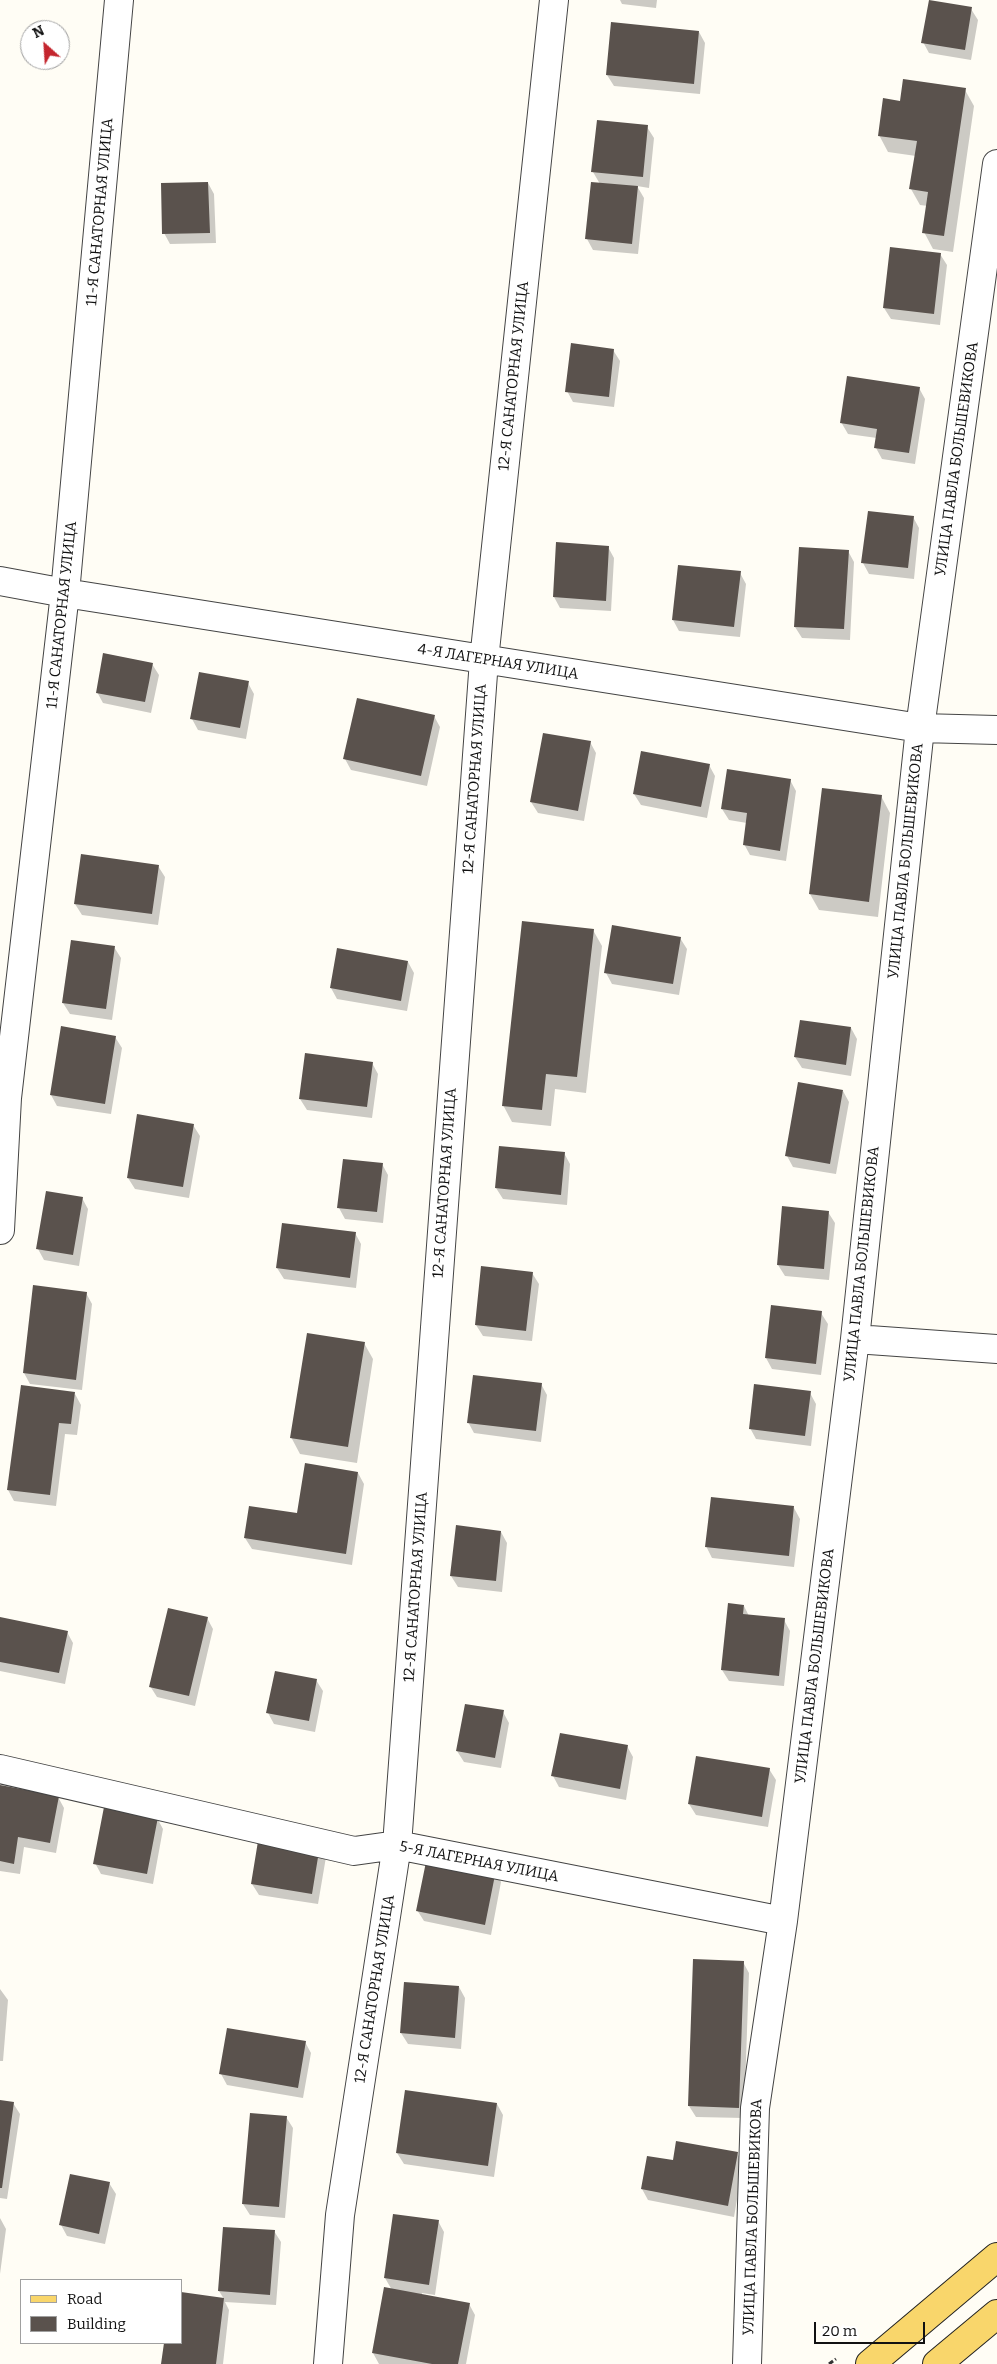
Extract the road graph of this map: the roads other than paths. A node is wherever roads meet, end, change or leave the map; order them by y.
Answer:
1 (120, 0) edge
2 (554, 0) edge
3 (997, 164) edge
4 (0, 581) edge
5 (65, 594) junction
6 (484, 660) junction
7 (920, 728) junction
8 (997, 730) edge
9 (0, 1230) edge
10 (855, 1339) junction
11 (997, 1350) edge
12 (0, 1769) edge
13 (397, 1845) junction
14 (783, 1921) junction
15 (997, 2257) edge
16 (997, 2314) edge
17 (328, 2364) edge
18 (747, 2364) edge
19 (870, 2364) edge
20 (937, 2364) edge

1 - 5 street, 11-Я САНАТОРНАЯ УЛИЦА
2 - 6 street, 12-Я САНАТОРНАЯ УЛИЦА
3 - 7 street, УЛИЦА ПАВЛА БОЛЬШЕВИКОВА
4 - 5 street, 4-Я ЛАГЕРНАЯ УЛИЦА
5 - 6 street, 4-Я ЛАГЕРНАЯ УЛИЦА
5 - 9 street, 11-Я САНАТОРНАЯ УЛИЦА
6 - 7 street, 4-Я ЛАГЕРНАЯ УЛИЦА
6 - 13 street, 12-Я САНАТОРНАЯ УЛИЦА
7 - 8 street, 4-Я ЛАГЕРНАЯ УЛИЦА
7 - 10 street, УЛИЦА ПАВЛА БОЛЬШЕВИКОВА
10 - 11 street
10 - 14 street, УЛИЦА ПАВЛА БОЛЬШЕВИКОВА
12 - 13 street, 5-Я ЛАГЕРНАЯ УЛИЦА
13 - 14 street, 5-Я ЛАГЕРНАЯ УЛИЦА
13 - 17 street, 12-Я САНАТОРНАЯ УЛИЦА
14 - 18 street, УЛИЦА ПАВЛА БОЛЬШЕВИКОВА
15 - 19 main road
16 - 20 main road

